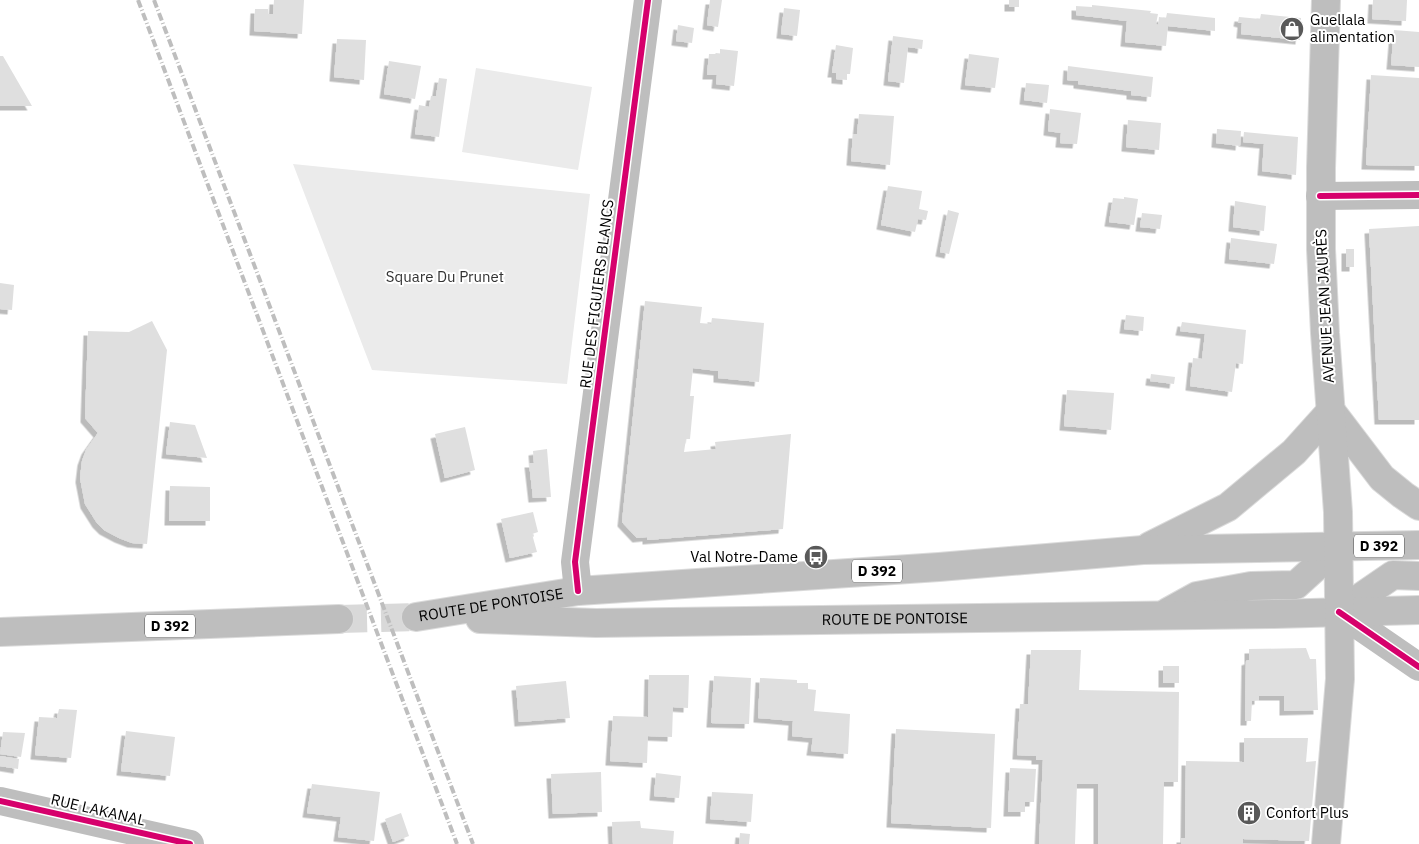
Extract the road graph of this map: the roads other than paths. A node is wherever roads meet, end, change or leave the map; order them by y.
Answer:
1 (648, 0) edge
2 (1326, 0) edge
3 (1419, 195) edge
4 (1320, 196) junction
5 (1331, 411) junction
6 (1419, 506) edge
7 (1419, 545) edge
8 (1339, 546) junction
9 (1143, 550) junction
10 (1419, 576) edge
11 (578, 591) junction
12 (1419, 610) edge
13 (1339, 612) junction
14 (1163, 615) junction
15 (339, 619) tunnel mouth
16 (0, 632) edge
17 (1419, 667) edge
18 (0, 801) edge
19 (163, 841) edge
20 (190, 844) edge
21 (1326, 844) edge

1 - 11 main road, RUE DES FIGUIERS BLANCS
2 - 4 main road, AVENUE JEAN JAURÈS
3 - 4 main road
4 - 5 main road, AVENUE JEAN JAURÈS
5 - 6 main road
5 - 8 main road, AVENUE JEAN JAURÈS
5 - 9 main road
7 - 8 main road, D 392
8 - 9 main road, ROUTE DE PONTOISE / D 392
8 - 13 main road, AVENUE JEAN JAURÈS
8 - 14 main road
9 - 11 main road, ROUTE DE PONTOISE / D 392
10 - 13 main road
11 - 14 main road, ROUTE DE PONTOISE / D 392
12 - 13 main road, D 392
13 - 14 main road, ROUTE DE PONTOISE / D 392
13 - 17 main road
13 - 21 main road, AVENUE JEAN JAURÈS
15 - 16 main road, D 392
18 - 19 main road, RUE LAKANAL
19 - 20 main road, RUE LAKANAL

